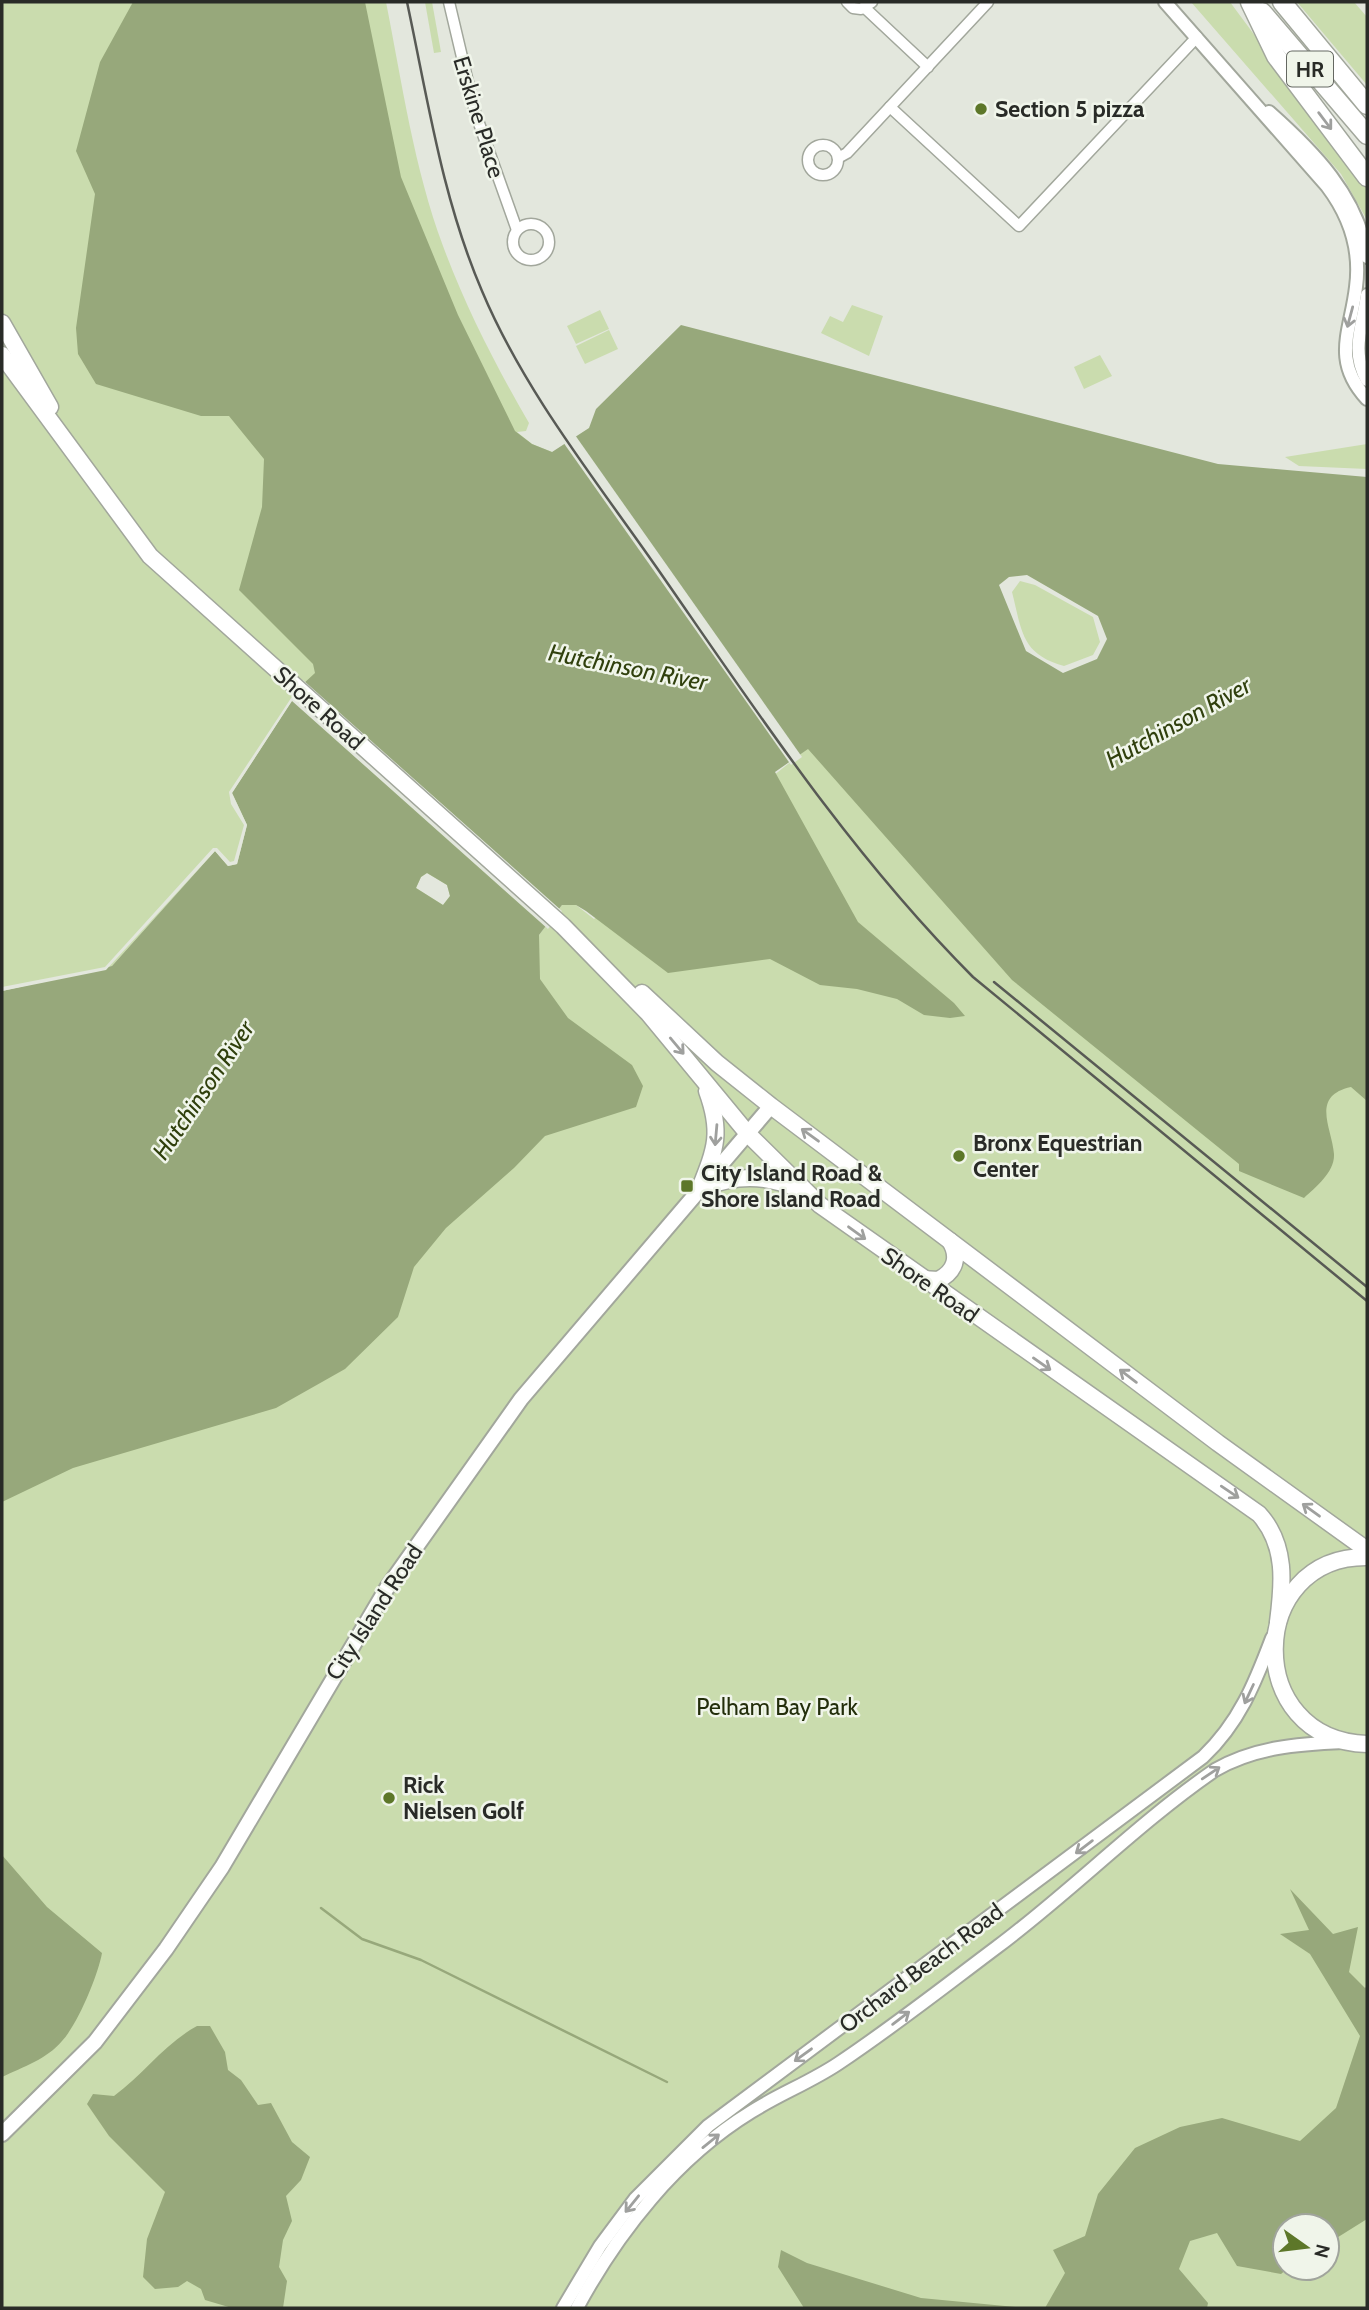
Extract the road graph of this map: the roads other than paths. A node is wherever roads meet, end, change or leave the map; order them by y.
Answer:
1 (449, 2) edge
2 (847, 2) edge
3 (988, 2) edge
4 (1165, 2) edge
5 (1252, 2) edge
6 (1282, 2) edge
7 (869, 5) edge
8 (1198, 37) junction
9 (928, 66) junction
10 (1245, 90) junction
11 (1367, 105) edge
12 (890, 107) junction
13 (1367, 135) edge
14 (838, 158) dead end
15 (1367, 177) edge
16 (517, 230) dead end
17 (1367, 257) edge
18 (1367, 295) edge
19 (2, 323) edge
20 (4, 359) edge
21 (1367, 380) edge
22 (1367, 399) edge
23 (91, 475) junction
24 (563, 926) junction
25 (704, 1082) junction
26 (771, 1107) junction
27 (748, 1134) junction
28 (700, 1188) junction
29 (805, 1191) junction
30 (948, 1239) junction
31 (920, 1278) junction
32 (1367, 1549) edge
33 (1367, 1557) edge
34 (1276, 1627) junction
35 (1350, 1742) junction
36 (1367, 1744) edge
37 (2, 2134) edge
38 (563, 2308) edge
39 (577, 2308) edge

1 - 16 street, Erskine Place
2 - 7 street
3 - 9 street
4 - 8 street
5 - 13 highway, HR
5 -> 15 highway
6 - 11 highway, HR
7 - 9 street
8 - 10 street
8 - 12 street
9 - 12 street
10 - 17 street
10 -> 22 street
12 - 14 street
18 - 21 street
19 - 23 main road, Shore Road
20 - 23 main road, Shore Road
23 - 24 main road, Shore Road
24 -> 25 main road, Shore Road
24 - 26 main road, Shore Road
25 - 27 main road, Shore Road
25 -> 28 main road
26 - 27 main road, City Island Road
30 -> 26 main road, Shore Road
27 - 28 main road, City Island Road
27 - 29 main road, Shore Road
28 - 29 main road
28 - 37 main road, City Island Road
29 -> 31 main road, Shore Road
30 - 31 main road
32 -> 30 main road, Shore Road
31 -> 34 main road, Shore Road
33 - 34 main road
34 - 35 main road, Shore Road
34 -> 38 street, Orchard Beach Road
35 - 36 main road, Shore Road
39 -> 35 street, Orchard Beach Road

